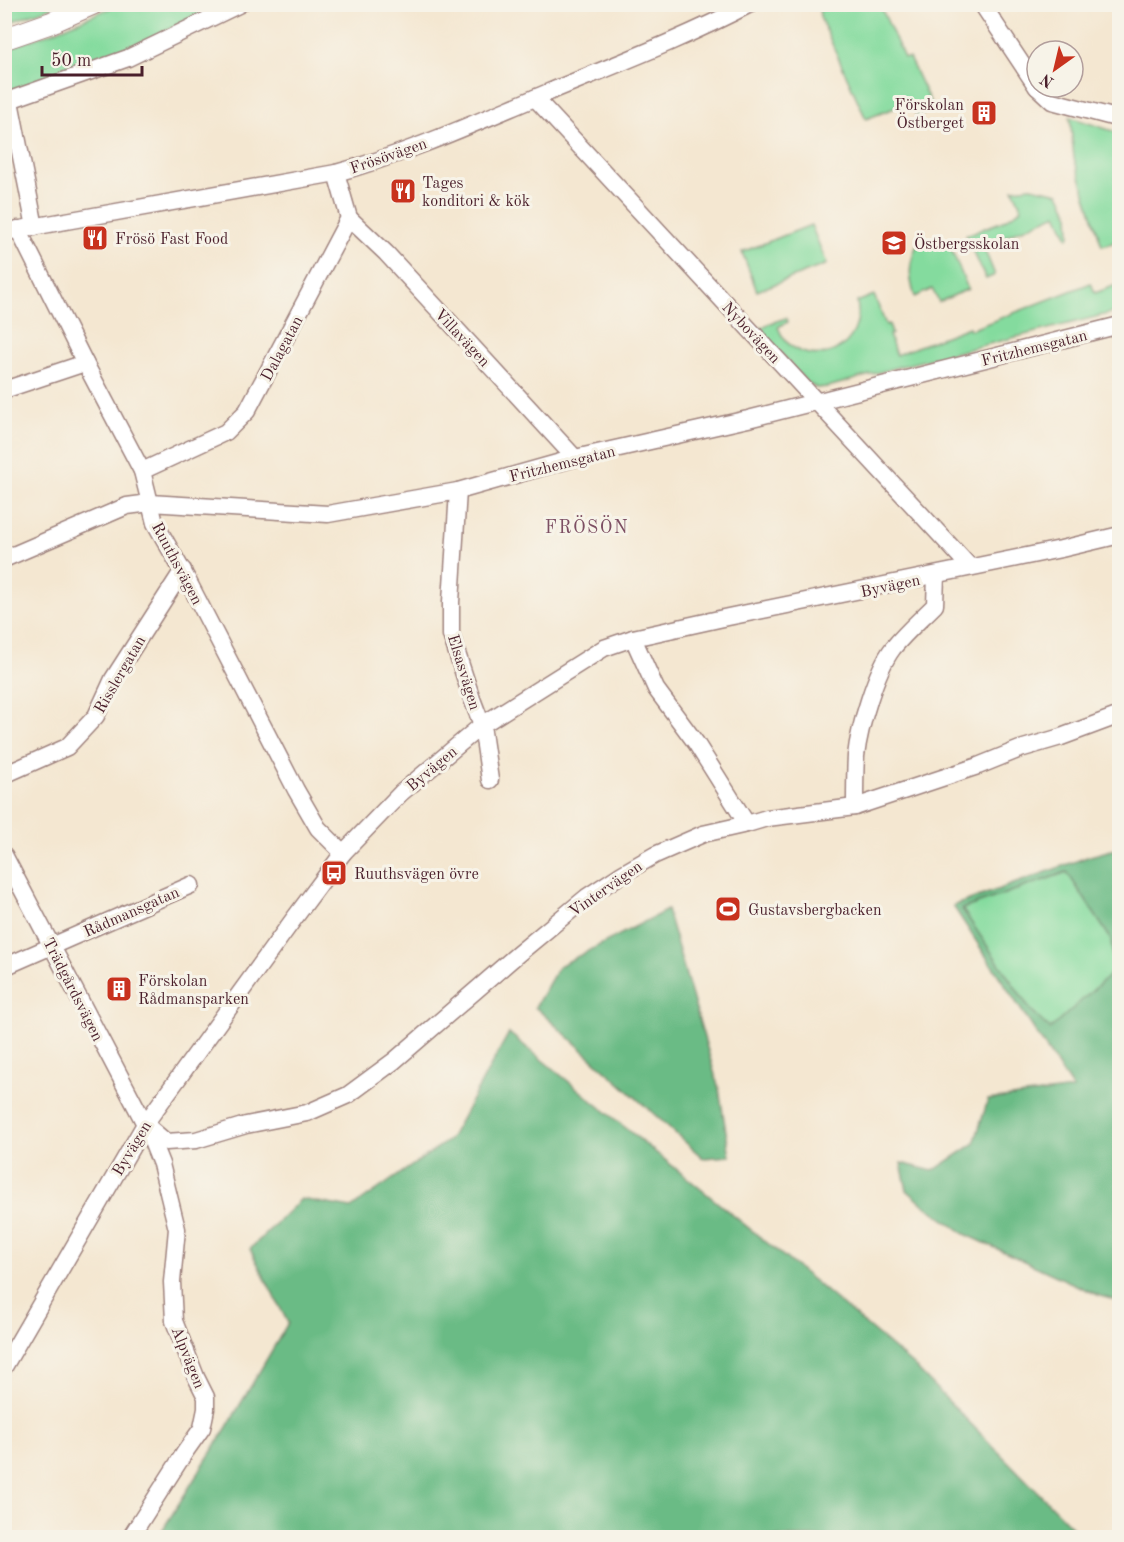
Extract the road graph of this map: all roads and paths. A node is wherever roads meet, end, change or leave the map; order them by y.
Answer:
1 (93, 4) edge
2 (240, 4) edge
3 (750, 4) edge
4 (982, 4) edge
5 (4, 39) edge
6 (1025, 69) edge
7 (535, 98) junction
8 (1050, 99) edge
9 (7, 102) edge
10 (1119, 119) edge
11 (336, 172) junction
12 (349, 218) junction
13 (19, 229) edge
14 (1119, 325) edge
15 (85, 363) junction
16 (4, 390) edge
17 (817, 401) junction
18 (575, 458) junction
19 (142, 471) junction
20 (458, 491) junction
21 (150, 503) junction
22 (1119, 535) edge
23 (4, 559) edge
24 (970, 567) junction
25 (183, 570) junction
26 (936, 575) junction
27 (633, 638) junction
28 (1119, 715) edge
29 (482, 725) junction
30 (4, 774) edge
31 (490, 780) dead end
32 (855, 807) junction
33 (747, 824) junction
34 (343, 853) junction
35 (4, 855) edge
36 (192, 885) dead end
37 (52, 946) junction
38 (4, 967) edge
39 (144, 1124) junction
40 (6, 1358) edge
41 (130, 1538) edge

1 - 5 main road
2 - 9 street
3 - 7 street, Frösövägen
4 - 6 street
7 - 11 street, Frösövägen
7 - 17 street, Nybovägen
8 - 10 street
9 - 13 street, Ruuthsvägen
11 - 12 street
11 - 13 street, Frösövägen
12 - 18 street, Villavägen
12 - 19 street, Dalagatan
13 - 15 street, Ruuthsvägen
14 - 17 street, Fritzhemsgatan
15 - 16 street
15 - 19 street, Ruuthsvägen
17 - 18 street, Fritzhemsgatan
17 - 24 street, Nybovägen
18 - 20 street, Fritzhemsgatan
19 - 21 street, Ruuthsvägen
20 - 21 street, Fritzhemsgatan
20 - 29 street, Elsasvägen
21 - 23 street, Fritzhemsgatan
21 - 25 street, Ruuthsvägen
22 - 24 street, Byvägen
24 - 26 street, Byvägen
25 - 30 street, Risslergatan
25 - 34 street, Ruuthsvägen
26 - 27 street, Byvägen
26 - 32 street
27 - 29 street, Byvägen
27 - 33 street
28 - 32 street, Vintervägen
29 - 31 street, Elsasvägen
29 - 34 street, Byvägen
32 - 33 street, Vintervägen
33 - 39 street, Vintervägen
34 - 39 street, Byvägen
35 - 37 street, Trädgårdsvägen
36 - 37 street, Rådmansgatan
37 - 38 street, Rådmansgatan
37 - 39 street, Trädgårdsvägen
39 - 40 street, Byvägen
39 - 41 street, Alpvägen

